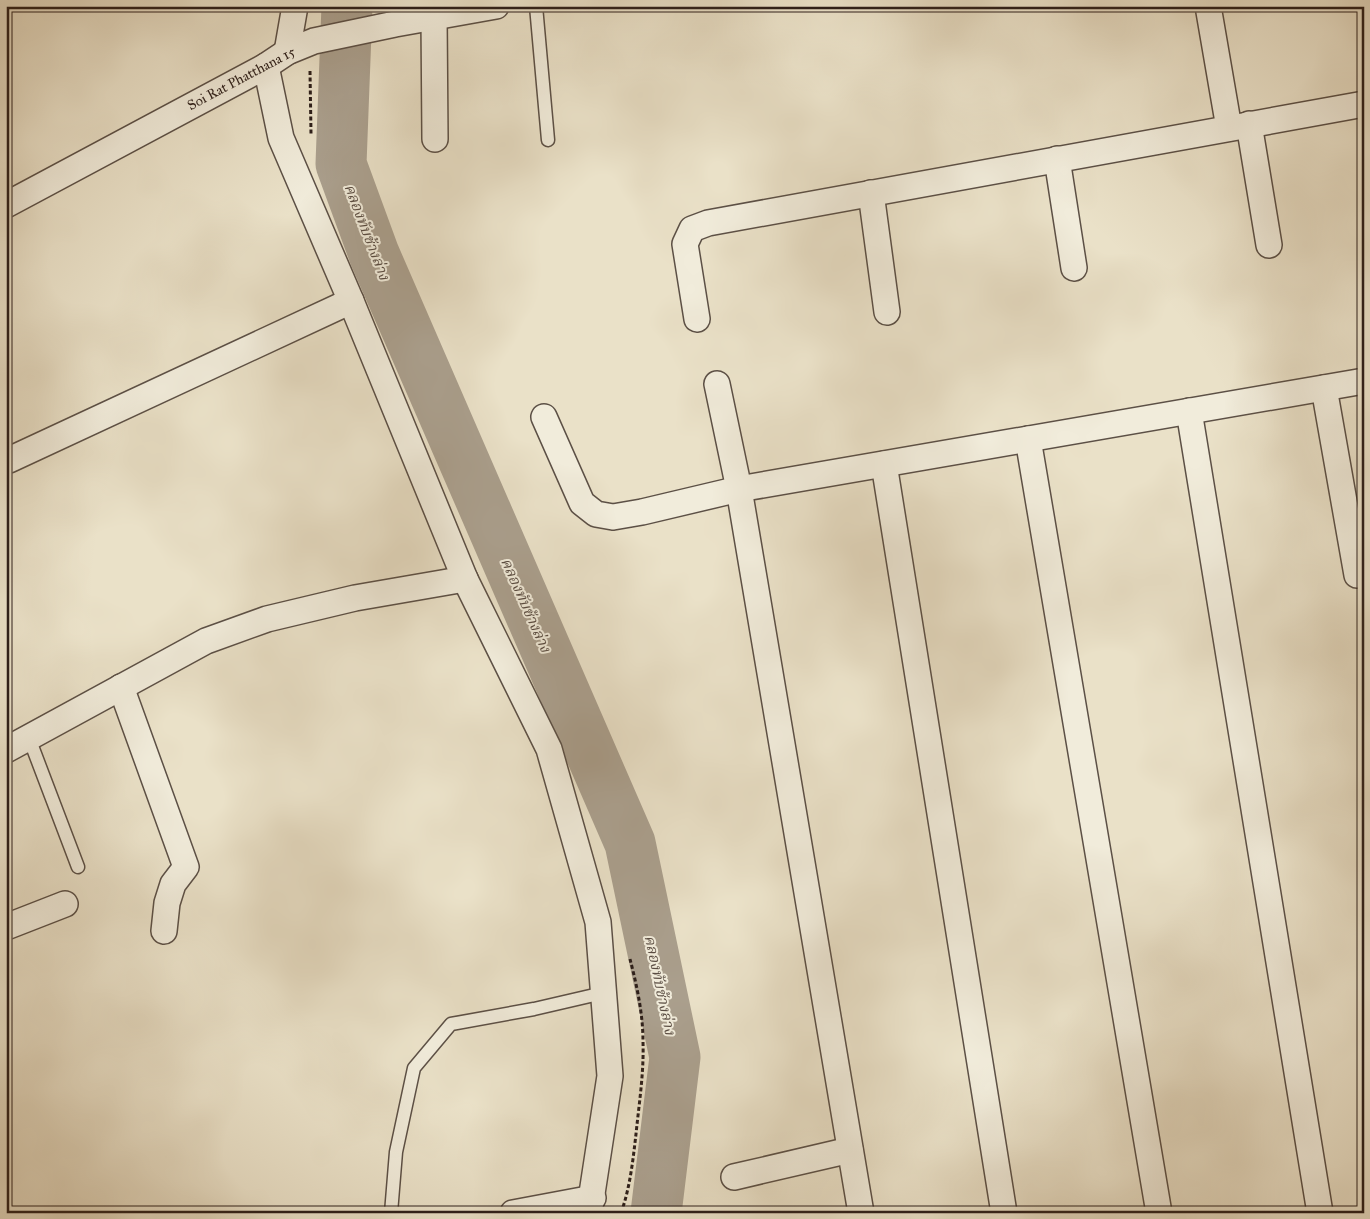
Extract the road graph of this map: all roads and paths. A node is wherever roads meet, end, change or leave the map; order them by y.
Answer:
1 (295, 6) edge
2 (496, 6) edge
3 (536, 6) edge
4 (1208, 6) edge
5 (434, 17) junction
6 (287, 52) junction
7 (266, 66) junction
8 (1364, 104) edge
9 (1239, 126) junction
10 (435, 139) dead end
11 (548, 140) dead end
12 (1057, 159) junction
13 (871, 193) junction
14 (6, 205) edge
15 (1269, 245) dead end
16 (1074, 268) dead end
17 (351, 301) junction
18 (887, 312) dead end
19 (697, 319) dead end
20 (1364, 381) edge
21 (717, 384) dead end
22 (1324, 388) junction
23 (1189, 411) junction
24 (544, 417) dead end
25 (1028, 439) junction
26 (9, 460) dead end
27 (884, 464) junction
28 (739, 489) junction
29 (1357, 575) dead end
30 (465, 579) junction
31 (122, 688) junction
32 (29, 738) junction
33 (6, 750) edge
34 (78, 867) dead end
35 (65, 904) dead end
36 (6, 927) edge
37 (164, 932) dead end
38 (603, 993) junction
39 (850, 1150) junction
40 (734, 1176) dead end
41 (591, 1205) edge
42 (391, 1213) edge
43 (513, 1213) edge
44 (861, 1213) edge
45 (1004, 1213) edge
46 (1158, 1213) edge
47 (1320, 1213) edge

1 - 6 street
2 - 5 street, Soi Rat Phatthana 15
3 - 11 lane
4 - 9 street
5 - 6 street, Soi Rat Phatthana 15
5 - 10 street
6 - 7 street, Soi Rat Phatthana 15
7 - 14 street, Soi Rat Phatthana 15
7 - 17 street
8 - 9 street
9 - 12 street
9 - 15 street
12 - 13 street
12 - 16 street
13 - 18 street
13 - 19 street
17 - 26 street
17 - 30 street
20 - 22 street
21 - 28 street
22 - 23 street
22 - 29 street
23 - 25 street
23 - 47 street
24 - 28 street
25 - 27 street
25 - 46 street
27 - 28 street
27 - 45 street
28 - 39 street
30 - 31 street
30 - 38 street
31 - 32 street
31 - 37 street
32 - 33 street
32 - 34 lane
35 - 36 street
38 - 41 street
38 - 42 lane
39 - 40 street
39 - 44 street
41 - 43 street

